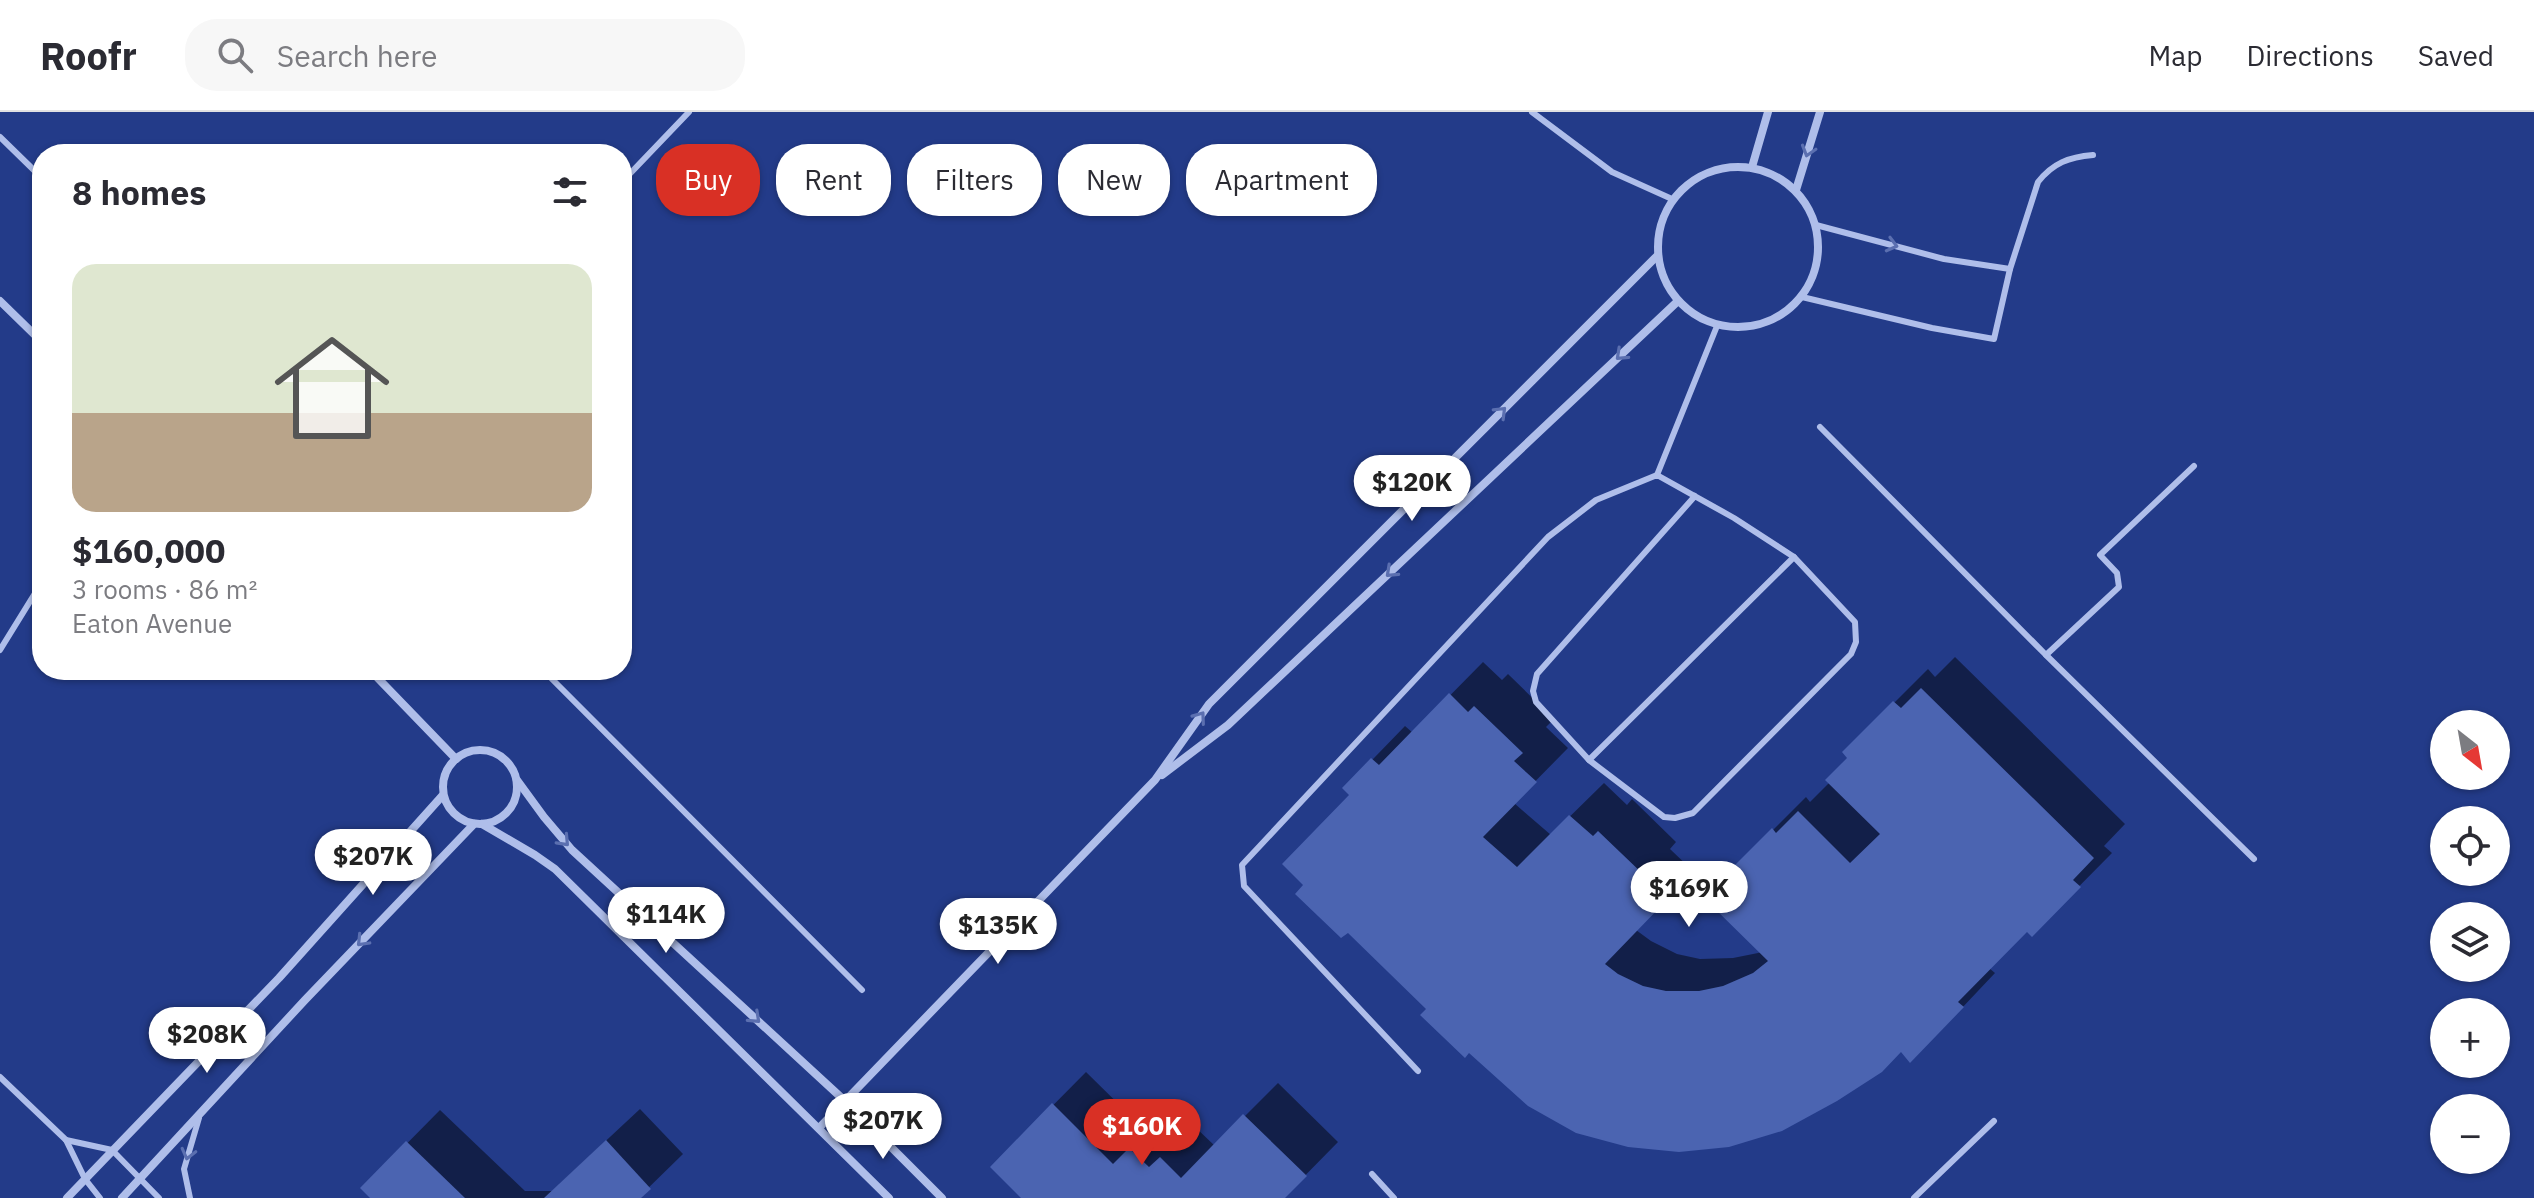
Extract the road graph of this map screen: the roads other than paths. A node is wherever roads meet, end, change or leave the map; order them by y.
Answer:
1 (689, 112) edge
2 (1532, 112) edge
3 (1768, 112) edge
4 (1820, 112) edge
5 (0, 137) edge
6 (2093, 155) dead end
7 (1752, 167) junction
8 (32, 168) edge
9 (632, 172) edge
10 (1796, 190) junction
11 (1672, 199) junction
12 (1816, 225) junction
13 (1657, 256) junction
14 (2010, 269) junction
15 (1802, 297) junction
16 (0, 301) edge
17 (1678, 301) junction
18 (1717, 326) junction
19 (32, 332) edge
20 (1820, 427) dead end
21 (2194, 466) dead end
22 (1657, 475) junction
23 (1695, 496) junction
24 (1794, 557) junction
25 (32, 598) edge
26 (0, 650) edge
27 (2046, 655) junction
28 (380, 680) edge
29 (553, 680) edge
30 (456, 759) junction
31 (1589, 760) junction
32 (517, 780) junction
33 (1155, 780) junction
34 (443, 795) junction
35 (478, 824) junction
36 (2254, 859) dead end
37 (862, 990) dead end
38 (1418, 1071) dead end
39 (0, 1077) edge
40 (845, 1101) junction
41 (201, 1111) junction
42 (1994, 1121) dead end
43 (819, 1128) junction
44 (66, 1140) junction
45 (112, 1150) junction
46 (1372, 1174) dead end
47 (141, 1177) junction
48 (85, 1179) junction
49 (67, 1198) edge
50 (100, 1198) edge
51 (122, 1198) edge
52 (159, 1198) edge
53 (190, 1198) edge
54 (889, 1198) edge
55 (942, 1198) edge
56 (1394, 1198) edge
57 (1914, 1198) edge

1 - 9 lane
2 - 11 lane
3 - 7 street
4 -> 10 street
5 - 8 lane
6 - 14 lane
7 - 10 street
7 - 11 street
10 - 12 street
11 - 13 street
12 -> 14 lane
12 - 15 street
13 - 17 street
33 -> 13 street
14 - 15 lane
15 - 18 street
16 - 19 street
17 - 18 street
17 -> 33 street
18 - 22 lane
20 - 27 lane
21 - 27 lane
22 - 23 lane
22 - 38 lane
23 - 24 lane
23 - 31 lane
24 - 31 lane
24 - 31 lane
25 - 26 lane
27 - 36 lane
28 - 30 street
29 - 37 lane
30 - 32 street
30 - 34 street
32 - 35 street
32 -> 40 street
33 - 40 street
34 - 35 street
34 - 45 street
35 -> 41 street
35 - 43 street
39 - 44 lane
40 - 43 street
40 - 55 street
41 - 47 street
41 -> 53 lane
42 - 57 lane
43 - 54 street
44 - 45 lane
44 - 48 lane
45 - 47 lane
45 - 48 street
46 - 56 lane
47 - 51 street
47 - 52 lane
48 - 49 street
48 - 50 lane

